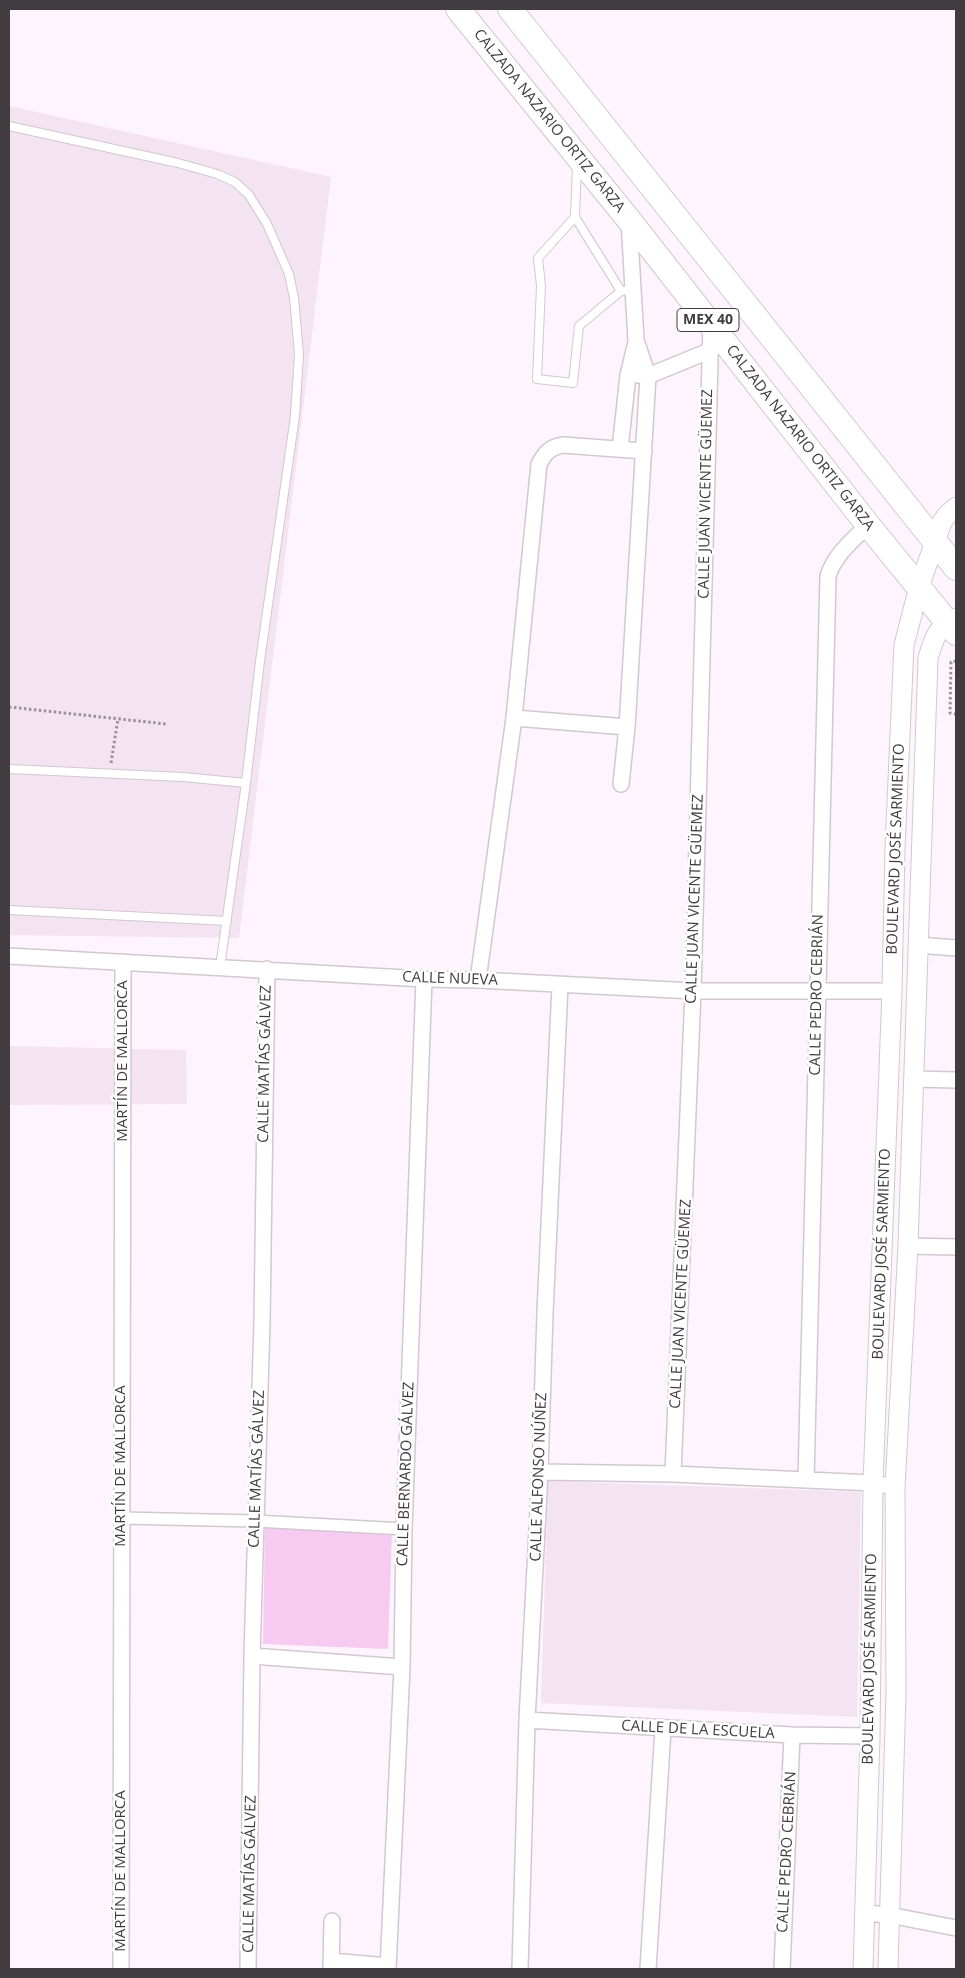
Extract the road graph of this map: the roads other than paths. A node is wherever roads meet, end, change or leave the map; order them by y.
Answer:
1 (458, 9) edge
2 (510, 9) edge
3 (9, 126) edge
4 (578, 156) junction
5 (575, 217) junction
6 (629, 220) junction
7 (627, 290) junction
8 (711, 324) junction
9 (636, 340) junction
10 (710, 352) junction
11 (628, 375) junction
12 (648, 376) junction
13 (620, 449) junction
14 (644, 451) junction
15 (956, 507) edge
16 (868, 526) junction
17 (936, 544) junction
18 (956, 568) edge
19 (919, 587) junction
20 (953, 624) edge
21 (514, 718) junction
22 (627, 727) junction
23 (9, 769) edge
24 (246, 783) junction
25 (621, 784) dead end
26 (895, 848) junction
27 (920, 848) junction
28 (9, 910) edge
29 (227, 921) junction
30 (918, 945) junction
31 (956, 948) edge
32 (9, 956) edge
33 (123, 962) junction
34 (220, 967) junction
35 (267, 969) junction
36 (424, 979) junction
37 (478, 980) junction
38 (560, 985) junction
39 (817, 990) junction
40 (693, 991) junction
41 (892, 991) junction
42 (913, 1079) junction
43 (956, 1080) edge
44 (908, 1246) junction
45 (956, 1247) edge
46 (540, 1472) junction
47 (673, 1474) junction
48 (806, 1480) junction
49 (873, 1483) junction
50 (895, 1487) junction
51 (122, 1518) junction
52 (255, 1521) junction
53 (404, 1529) junction
54 (252, 1656) junction
55 (402, 1667) junction
56 (527, 1720) junction
57 (663, 1729) junction
58 (792, 1735) junction
59 (870, 1736) junction
60 (865, 1914) junction
61 (889, 1915) junction
62 (332, 1921) dead end
63 (956, 1928) edge
64 (331, 1965) edge
65 (388, 1968) edge
66 (121, 1969) edge
67 (248, 1969) edge
68 (520, 1969) edge
69 (648, 1969) edge
70 (782, 1969) edge
71 (863, 1969) edge
72 (888, 1969) edge

1 - 4 main road, CALZADA NAZARIO ORTIZ GARZA / MEX 40
2 - 17 main road, MEX 40
3 - 24 lane
4 - 5 lane
4 - 6 main road, CALZADA NAZARIO ORTIZ GARZA / MEX 40
5 - 7 lane
5 - 7 lane
6 - 7 street
6 - 8 main road, CALZADA NAZARIO ORTIZ GARZA / MEX 40
7 - 9 street
8 - 10 street, CALLE JUAN VICENTE GÜEMEZ
8 - 16 main road, CALZADA NAZARIO ORTIZ GARZA / MEX 40
9 - 11 street
9 - 12 street
10 - 12 street
10 - 40 street, CALLE JUAN VICENTE GÜEMEZ
11 - 12 street
11 - 13 street
12 - 14 street
13 - 14 street
13 - 21 street
14 - 22 street
15 - 17 street, BOULEVARD JOSÉ SARMIENTO
16 - 19 main road, CALZADA NAZARIO ORTIZ GARZA / MEX 40
16 - 39 street, CALLE PEDRO CEBRIÁN
17 - 18 main road, MEX 40
17 - 19 street, BOULEVARD JOSÉ SARMIENTO
19 - 20 main road, CALZADA NAZARIO ORTIZ GARZA / MEX 40
19 - 26 street, BOULEVARD JOSÉ SARMIENTO
20 - 27 street, BOULEVARD JOSÉ SARMIENTO
21 - 22 street
21 - 37 street
22 - 25 street
23 - 24 lane
24 - 29 lane
26 - 27 street
26 - 41 street, BOULEVARD JOSÉ SARMIENTO
27 - 30 street, BOULEVARD JOSÉ SARMIENTO
28 - 29 lane
29 - 34 lane
30 - 31 street
30 - 42 street, BOULEVARD JOSÉ SARMIENTO
32 - 33 street, CALLE NUEVA
33 - 34 street, CALLE NUEVA
33 - 51 street, MARTÍN DE MALLORCA
34 - 35 street, CALLE NUEVA
35 - 36 street, CALLE NUEVA
35 - 52 street, CALLE MATÍAS GÁLVEZ
36 - 37 street, CALLE NUEVA
36 - 53 street, CALLE BERNARDO GÁLVEZ
37 - 38 street, CALLE NUEVA
38 - 40 street, CALLE NUEVA
38 - 46 street, CALLE ALFONSO NÚÑEZ
39 - 40 street, CALLE NUEVA
39 - 41 street, CALLE NUEVA
39 - 48 street, CALLE PEDRO CEBRIÁN
40 - 47 street, CALLE JUAN VICENTE GÜEMEZ
41 - 49 street, BOULEVARD JOSÉ SARMIENTO
42 - 43 street
42 - 44 street, BOULEVARD JOSÉ SARMIENTO
44 - 45 street
44 - 50 street, BOULEVARD JOSÉ SARMIENTO
46 - 47 street
46 - 56 street, CALLE ALFONSO NÚÑEZ
47 - 48 street
48 - 49 street
49 - 50 street
49 - 59 street, BOULEVARD JOSÉ SARMIENTO
50 - 61 street, BOULEVARD JOSÉ SARMIENTO
51 - 52 street
51 - 66 street, MARTÍN DE MALLORCA
52 - 53 street
52 - 54 street, CALLE MATÍAS GÁLVEZ
53 - 55 street, CALLE BERNARDO GÁLVEZ
54 - 55 street
54 - 67 street, CALLE MATÍAS GÁLVEZ
55 - 65 street, CALLE BERNARDO GÁLVEZ
56 - 57 street, CALLE DE LA ESCUELA
56 - 68 street, CALLE ALFONSO NÚÑEZ
57 - 58 street, CALLE DE LA ESCUELA
57 - 69 street
58 - 59 street, CALLE DE LA ESCUELA
58 - 70 street, CALLE PEDRO CEBRIÁN
59 - 60 street, BOULEVARD JOSÉ SARMIENTO
60 - 61 street
60 - 71 street, BOULEVARD JOSÉ SARMIENTO
61 - 63 street
61 - 72 street, BOULEVARD JOSÉ SARMIENTO
62 - 64 street
64 - 65 street

